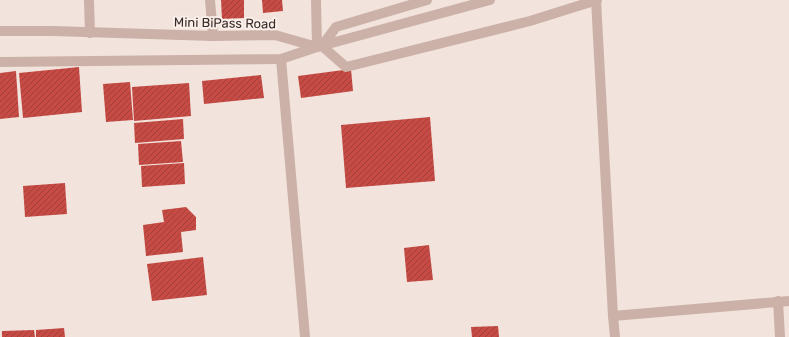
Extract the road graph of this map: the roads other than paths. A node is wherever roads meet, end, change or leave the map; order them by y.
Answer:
1 (89, 0) edge
2 (210, 0) edge
3 (316, 0) edge
4 (427, 0) edge
5 (490, 0) edge
6 (596, 0) edge
7 (0, 31) edge
8 (90, 33) junction
9 (213, 36) junction
10 (319, 47) junction
11 (281, 59) junction
12 (0, 62) edge
13 (778, 301) junction
14 (789, 301) edge
15 (613, 316) junction
16 (305, 337) edge
17 (615, 337) edge
18 (780, 337) edge

1 - 8 street
2 - 9 street
3 - 10 street
4 - 10 street
5 - 10 street
6 - 10 street
6 - 15 street
7 - 8 street, Mini BiPass Road
8 - 9 street, Mini BiPass Road
9 - 10 street, Mini BiPass Road
10 - 11 street
11 - 12 street
11 - 16 street
13 - 14 street
13 - 15 street
13 - 18 street
15 - 17 street

